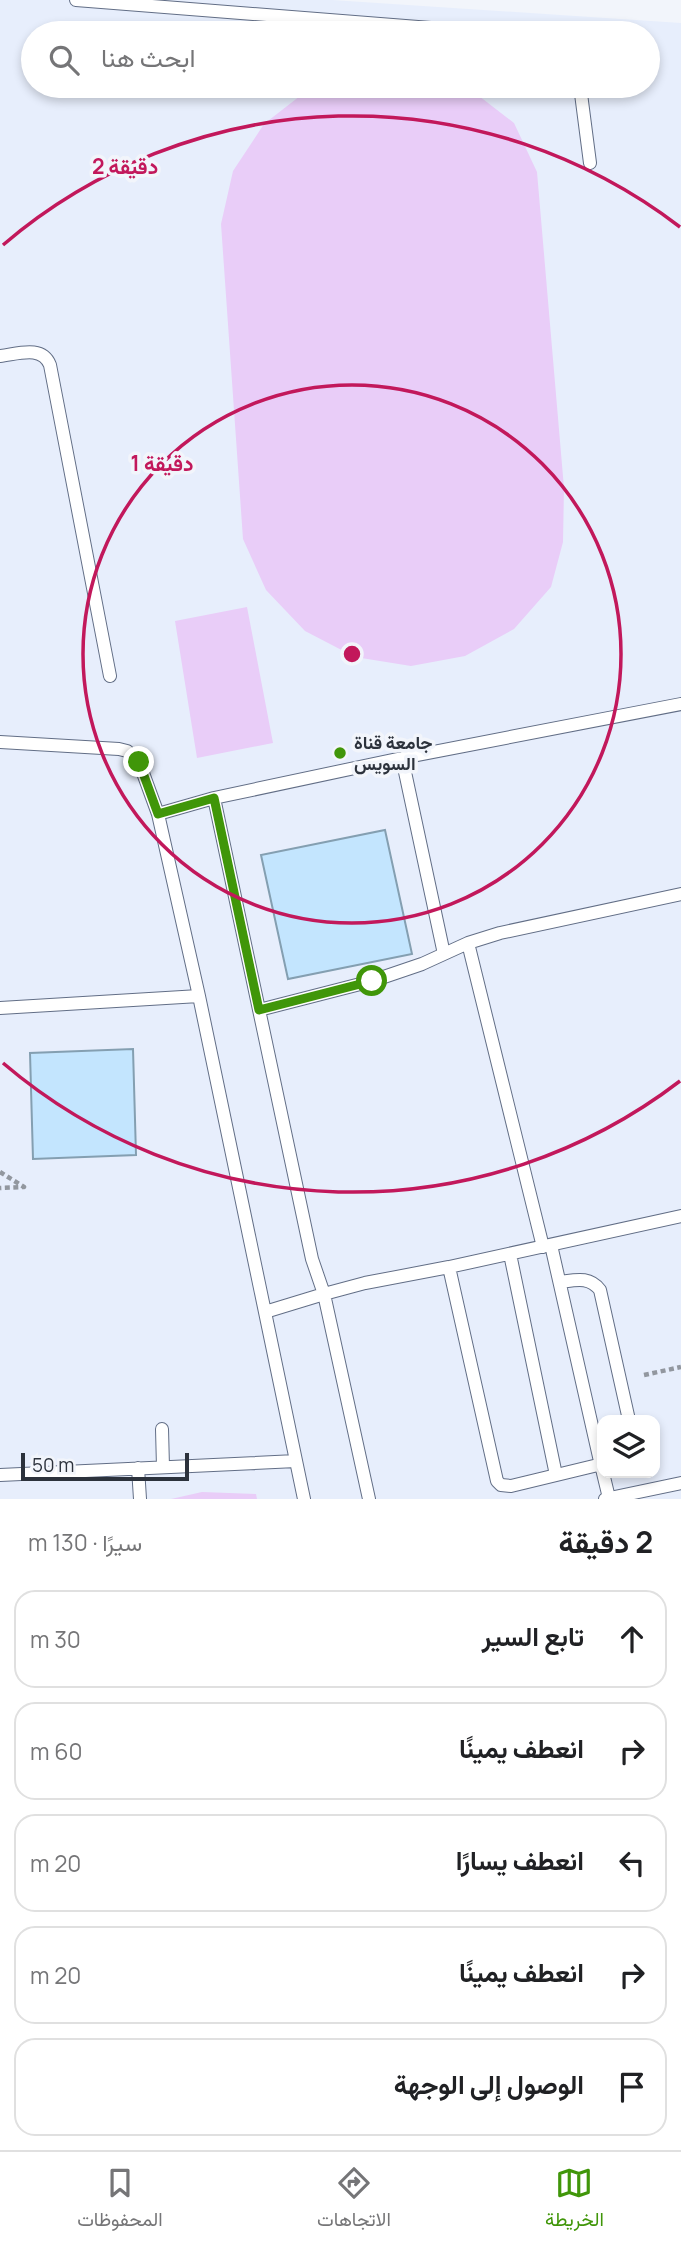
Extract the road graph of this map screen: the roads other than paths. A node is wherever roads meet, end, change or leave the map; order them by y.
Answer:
1 (76, 0) edge
2 (342, 21) edge
3 (582, 98) edge
4 (590, 163) dead end
5 (0, 356) edge
6 (110, 676) dead end
7 (681, 704) edge
8 (0, 742) edge
9 (402, 758) junction
10 (214, 798) junction
11 (158, 814) junction
12 (681, 894) edge
13 (468, 943) junction
14 (444, 954) junction
15 (199, 996) junction
16 (0, 1008) edge
17 (259, 1010) junction
18 (681, 1216) edge
19 (547, 1246) junction
20 (510, 1254) junction
21 (449, 1267) junction
22 (560, 1282) junction
23 (324, 1294) junction
24 (265, 1312) junction
25 (628, 1415) edge
26 (162, 1429) dead end
27 (597, 1446) edge
28 (296, 1461) junction
29 (163, 1467) junction
30 (138, 1468) junction
31 (597, 1469) edge
32 (0, 1475) edge
33 (556, 1475) junction
34 (604, 1478) edge
35 (681, 1483) edge
36 (140, 1499) edge
37 (304, 1499) edge
38 (369, 1499) edge
39 (607, 1499) edge

1 - 2 lane
3 - 4 lane
5 - 6 lane
7 - 9 lane
8 - 11 lane
9 - 10 lane
9 - 14 lane
10 - 11 lane
10 - 17 lane
11 - 15 lane
12 - 13 lane
13 - 14 lane
13 - 19 lane
14 - 17 lane
15 - 16 lane
15 - 24 lane
17 - 23 lane
18 - 19 lane
19 - 20 lane
19 - 22 lane
20 - 21 lane
20 - 33 lane
21 - 23 lane
21 - 33 lane
22 - 25 lane
22 - 27 lane
23 - 24 lane
23 - 38 lane
24 - 28 lane
26 - 29 lane
28 - 29 lane
28 - 37 lane
29 - 30 lane
30 - 32 lane
30 - 36 lane
31 - 33 lane
34 - 39 lane
35 - 39 lane

